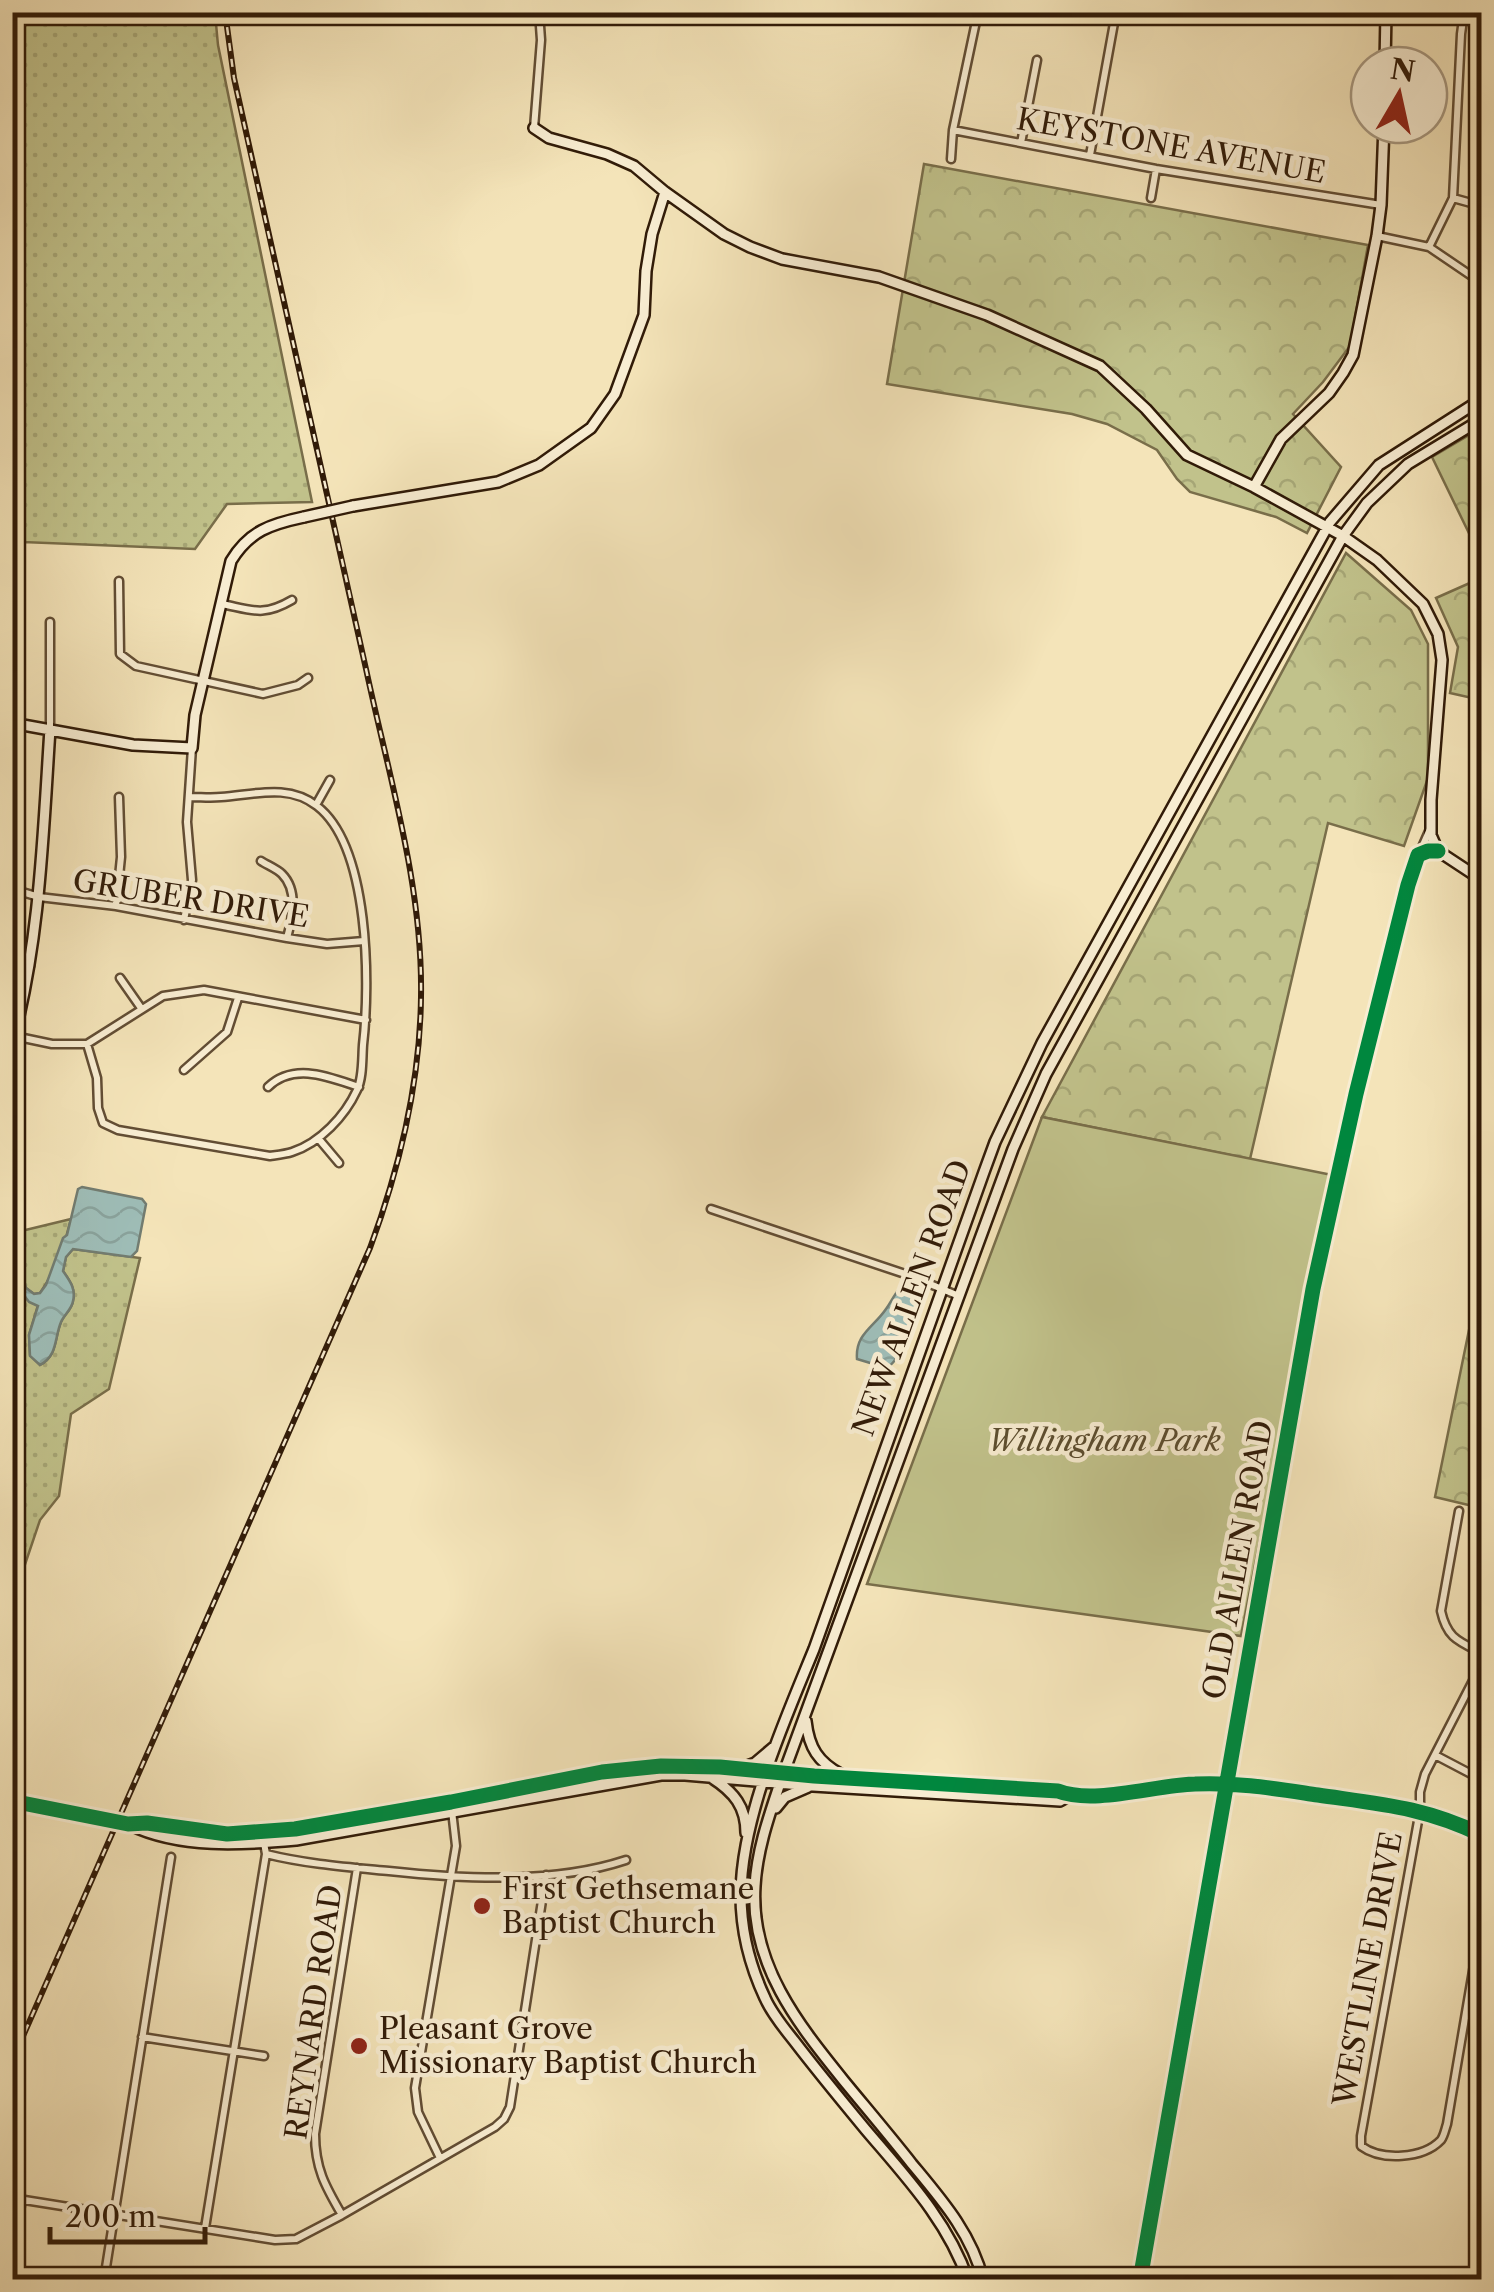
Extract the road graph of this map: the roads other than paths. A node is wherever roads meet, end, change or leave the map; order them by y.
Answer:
1 (540, 12) edge
2 (978, 12) edge
3 (1116, 12) edge
4 (1386, 12) edge
5 (1464, 12) edge
6 (1386, 45) edge
7 (1037, 60) dead end
8 (534, 128) joint
9 (954, 130) junction
10 (1021, 142) junction
11 (1383, 145) edge
12 (1090, 155) junction
13 (951, 159) dead end
14 (1156, 169) junction
15 (665, 192) junction
16 (1150, 198) dead end
17 (1453, 198) junction
18 (1381, 205) junction
19 (1482, 206) edge
20 (1377, 236) junction
21 (1429, 247) junction
22 (1482, 283) edge
23 (1482, 399) edge
24 (1482, 419) edge
25 (1254, 487) junction
26 (1327, 528) junction
27 (1343, 536) junction
28 (119, 581) dead end
29 (292, 600) dead end
30 (220, 604) junction
31 (50, 622) dead end
32 (308, 678) dead end
33 (203, 682) junction
34 (12, 723) edge
35 (50, 729) junction
36 (192, 748) junction
37 (1201, 755) junction
38 (330, 780) dead end
39 (1204, 788) junction
40 (190, 797) junction
41 (119, 798) dead end
42 (316, 804) junction
43 (1430, 828) junction
44 (1438, 852) junction
45 (1418, 856) junction
46 (261, 861) dead end
47 (1482, 880) edge
48 (12, 889) edge
49 (39, 897) junction
50 (116, 906) junction
51 (184, 920) junction
52 (287, 938) junction
53 (364, 941) junction
54 (12, 962) edge
55 (30, 966) junction
56 (120, 978) dead end
57 (238, 997) junction
58 (141, 1008) junction
59 (366, 1020) junction
60 (13, 1039) edge
61 (87, 1044) junction
62 (184, 1070) dead end
63 (268, 1087) dead end
64 (359, 1088) junction
65 (318, 1138) junction
66 (339, 1163) dead end
67 (711, 1209) dead end
68 (941, 1288) junction
69 (960, 1296) junction
70 (1458, 1511) dead end
71 (1482, 1653) edge
72 (1482, 1663) edge
73 (806, 1717) junction
74 (778, 1743) junction
75 (1435, 1755) junction
76 (740, 1769) junction
77 (710, 1776) junction
78 (766, 1776) junction
79 (782, 1778) junction
80 (849, 1778) junction
81 (1482, 1783) edge
82 (1228, 1784) junction
83 (814, 1786) junction
84 (1069, 1796) junction
85 (12, 1801) edge
86 (452, 1807) junction
87 (1420, 1810) junction
88 (768, 1824) junction
89 (1482, 1836) edge
90 (747, 1842) junction
91 (264, 1843) junction
92 (170, 1857) dead end
93 (626, 1860) dead end
94 (358, 1868) junction
95 (546, 1875) junction
96 (452, 1878) junction
97 (1482, 1918) edge
98 (142, 2037) junction
99 (234, 2051) junction
100 (264, 2056) dead end
101 (440, 2158) junction
102 (12, 2198) edge
103 (22, 2200) junction
104 (115, 2214) junction
105 (342, 2215) junction
106 (206, 2228) junction
107 (12, 2260) edge
108 (104, 2280) edge
109 (968, 2280) edge
110 (984, 2280) edge
111 (1140, 2280) edge

1 - 8 street
2 - 9 street
3 - 12 street
4 - 6 main road
5 - 17 street
7 - 10 street
8 - 15 main road
9 - 10 street, KEYSTONE AVENUE
9 - 13 street
10 - 12 street, KEYSTONE AVENUE
11 - 18 main road
12 - 14 street, KEYSTONE AVENUE
14 - 16 street
14 - 18 street, KEYSTONE AVENUE
15 - 25 main road
15 - 30 main road, bridge
17 - 19 street
17 - 21 street
18 - 20 main road
20 - 21 street
20 - 25 main road
21 - 22 street
23 - 26 main road, NEW ALLEN ROAD
24 - 27 main road, NEW ALLEN ROAD
25 - 26 main road
26 - 27 main road
26 - 37 main road, NEW ALLEN ROAD
27 - 39 main road, NEW ALLEN ROAD
27 - 43 main road
28 - 33 street
29 - 30 street
30 - 33 main road
31 - 35 street
32 - 33 street
33 - 36 main road
34 - 35 main road
35 - 36 main road
35 - 49 main road
36 - 40 street
37 - 39 main road
37 - 68 main road, NEW ALLEN ROAD
38 - 42 street
39 - 69 main road, NEW ALLEN ROAD
40 - 42 street
40 - 51 street
41 - 50 street
42 - 53 street
43 - 44 main road
43 - 45 street, OLD ALLEN ROAD
44 - 45 street
44 - 47 main road
45 - 82 street, OLD ALLEN ROAD
46 - 52 street
48 - 49 street, GRUBER DRIVE
49 - 50 street, GRUBER DRIVE
49 - 55 main road
50 - 51 street, GRUBER DRIVE
51 - 52 street, GRUBER DRIVE
52 - 53 street, GRUBER DRIVE
53 - 59 street
54 - 55 street
55 - 60 main road
56 - 58 street
57 - 58 street
57 - 59 street
57 - 62 street
58 - 61 street
59 - 64 street
60 - 61 street
61 - 65 street
63 - 64 street
64 - 65 street
65 - 66 street
67 - 68 street
68 - 69 street
68 - 74 main road, NEW ALLEN ROAD
69 - 73 main road, NEW ALLEN ROAD
70 - 71 street
72 - 75 street, WESTLINE DRIVE
73 - 79 main road, NEW ALLEN ROAD
73 - 80 main road
74 - 76 main road
74 - 78 main road, NEW ALLEN ROAD
75 - 81 street
75 - 87 street, WESTLINE DRIVE
76 - 78 main road
76 - 86 main road
77 - 78 main road
77 - 86 main road
77 - 90 main road
78 - 79 main road
78 - 90 main road, NEW ALLEN ROAD
79 - 80 main road
79 - 83 main road
79 - 88 main road, NEW ALLEN ROAD
80 - 84 main road
82 - 84 main road
82 - 87 main road
82 - 111 street, OLD ALLEN ROAD
83 - 84 main road
83 - 88 main road
85 - 91 main road, bridge
86 - 91 main road
86 - 96 street
87 - 89 main road
87 - 97 street, WESTLINE DRIVE
88 - 110 main road, NEW ALLEN ROAD
90 - 109 main road, NEW ALLEN ROAD
91 - 94 street
91 - 99 street
92 - 98 street
93 - 95 street
94 - 96 street
94 - 105 street, REYNARD ROAD
95 - 96 street
95 - 101 street
96 - 101 street
98 - 99 street
98 - 104 street
99 - 100 street
99 - 106 street
101 - 105 street
102 - 103 street
103 - 104 street
103 - 107 street
104 - 106 street
104 - 108 street
105 - 106 street

